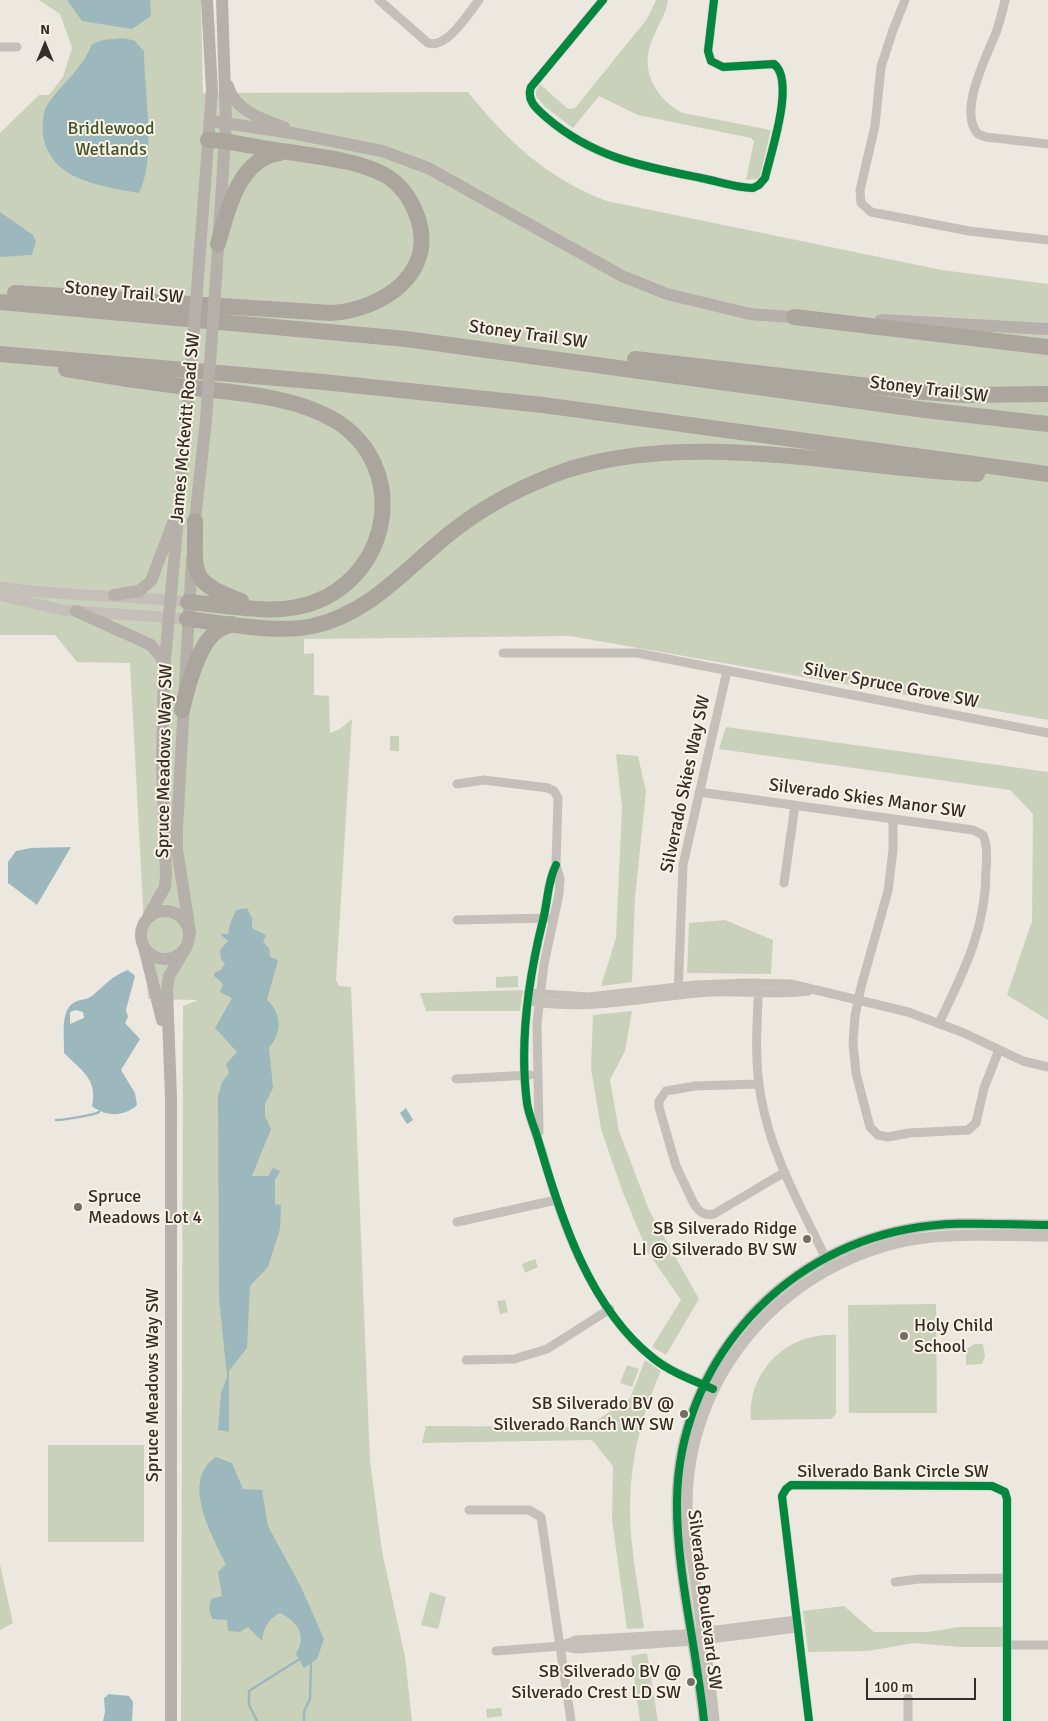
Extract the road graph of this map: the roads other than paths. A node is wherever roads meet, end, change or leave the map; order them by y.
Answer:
1 (208, 0) edge
2 (222, 0) edge
3 (379, 0) edge
4 (479, 0) edge
5 (603, 0) edge
6 (714, 0) edge
7 (906, 0) edge
8 (1005, 0) edge
9 (0, 47) edge
10 (17, 47) dead end
11 (226, 73) junction
12 (211, 121) junction
13 (226, 122) junction
14 (208, 140) junction
15 (225, 141) junction
16 (1048, 144) edge
17 (359, 146) junction
18 (286, 152) junction
19 (1048, 240) edge
20 (218, 244) junction
21 (0, 293) edge
22 (0, 302) edge
23 (794, 317) junction
24 (1048, 328) edge
25 (406, 339) junction
26 (1048, 347) edge
27 (0, 356) edge
28 (1048, 394) edge
29 (1048, 424) edge
30 (1048, 475) edge
31 (179, 502) junction
32 (195, 521) junction
33 (0, 587) edge
34 (0, 595) edge
35 (114, 595) junction
36 (180, 601) junction
37 (264, 608) junction
38 (76, 611) junction
39 (170, 618) junction
40 (187, 619) junction
41 (232, 624) junction
42 (503, 653) dead end
43 (164, 671) junction
44 (727, 671) junction
45 (182, 710) junction
46 (1048, 733) edge
47 (457, 784) dead end
48 (699, 792) junction
49 (794, 805) junction
50 (893, 819) junction
51 (556, 865) junction
52 (784, 883) dead end
53 (556, 917) junction
54 (149, 918) junction
55 (543, 918) junction
56 (457, 920) dead end
57 (190, 932) junction
58 (142, 943) junction
59 (186, 948) junction
60 (758, 987) junction
61 (678, 991) junction
62 (528, 997) junction
63 (858, 998) junction
64 (539, 999) junction
65 (939, 1023) junction
66 (169, 1049) junction
67 (999, 1050) junction
68 (1048, 1067) edge
69 (537, 1074) junction
70 (525, 1075) junction
71 (456, 1079) dead end
72 (759, 1084) junction
73 (539, 1142) junction
74 (785, 1172) junction
75 (556, 1200) junction
76 (457, 1222) dead end
77 (1048, 1225) edge
78 (1048, 1236) edge
79 (828, 1262) junction
80 (610, 1309) junction
81 (466, 1360) dead end
82 (708, 1387) junction
83 (469, 1510) dead end
84 (1007, 1578) junction
85 (894, 1582) dead end
86 (797, 1624) junction
87 (698, 1637) junction
88 (1007, 1644) junction
89 (1048, 1645) edge
90 (561, 1646) junction
91 (496, 1652) dead end
92 (908, 1698) dead end
93 (171, 1721) edge
94 (571, 1721) edge
95 (704, 1721) edge
96 (714, 1721) edge
97 (809, 1721) edge
98 (908, 1721) edge
99 (1007, 1721) edge

1 - 12 main road, James McKevitt Road SW
2 - 11 main road, James McKevitt Road SW
3 - 4 street
5 - 6 street
7 - 19 street
8 - 16 street
9 - 10 street
11 - 13 main road, James McKevitt Road SW
11 - 17 main road
12 - 13 main road
12 - 14 main road, James McKevitt Road SW
13 - 15 main road, James McKevitt Road SW
13 - 17 main road
14 - 15 highway
14 - 31 main road, James McKevitt Road SW, bridge
15 - 18 highway
15 - 20 main road, James McKevitt Road SW
17 - 23 main road
18 - 20 highway
18 - 21 highway
20 - 32 main road, James McKevitt Road SW, bridge
22 - 25 highway, Stoney Trail SW
23 - 24 main road
23 - 26 highway
25 - 28 highway
25 - 29 highway, Stoney Trail SW
27 - 30 highway
27 - 37 highway
30 - 41 highway
31 - 35 main road
31 - 36 main road, James McKevitt Road SW
32 - 36 main road, James McKevitt Road SW
32 - 37 highway
33 - 35 street
34 - 38 street
35 - 36 street
36 - 37 highway
36 - 39 main road, James McKevitt Road SW
36 - 40 main road, James McKevitt Road SW
38 - 39 street
38 - 43 main road
39 - 40 street
39 - 43 main road, Spruce Meadows Way SW
40 - 41 highway
40 - 45 main road, Spruce Meadows Way SW
41 - 45 highway
42 - 44 street, Silver Spruce Grove SW
43 - 54 main road, Spruce Meadows Way SW
44 - 46 street, Silver Spruce Grove SW
44 - 48 street, Silverado Skies Way SW
45 - 57 main road, Spruce Meadows Way SW
47 - 51 street
48 - 49 street, Silverado Skies Manor SW
48 - 61 street, Silverado Skies Way SW
49 - 50 street, Silverado Skies Manor SW
49 - 52 street
50 - 63 street
50 - 65 street, Silverado Skies Manor SW
51 - 53 street
51 - 55 street
53 - 55 street
53 - 64 street
54 - 57 main road
54 - 58 main road
55 - 56 street
55 - 62 street
57 - 59 main road
58 - 59 main road
58 - 66 main road, Spruce Meadows Way SW
59 - 66 main road, Spruce Meadows Way SW
60 - 61 street
60 - 63 street
60 - 72 street
61 - 64 street
62 - 64 street
62 - 70 street
63 - 65 street
63 - 67 street
64 - 69 street
65 - 67 street
66 - 93 main road, Spruce Meadows Way SW
67 - 68 street
69 - 70 street
69 - 73 street
70 - 71 street
70 - 73 street
72 - 74 street
72 - 74 street
73 - 75 street
74 - 79 street
75 - 76 street
75 - 80 street
77 - 79 street, Silverado Boulevard SW
78 - 79 street, Silverado Boulevard SW
79 - 82 street, Silverado Boulevard SW
80 - 81 street
80 - 82 street
82 - 87 street, Silverado Boulevard SW
83 - 90 street
84 - 85 street
84 - 86 street, Silverado Bank Circle SW
84 - 88 street, Silverado Bank Circle SW
86 - 87 street
86 - 97 street, Silverado Bank Circle SW
87 - 90 street
87 - 95 street, Silverado Boulevard SW
87 - 96 street, Silverado Boulevard SW
88 - 89 street
88 - 99 street, Silverado Bank Circle SW
90 - 91 street
90 - 94 street
92 - 98 street

